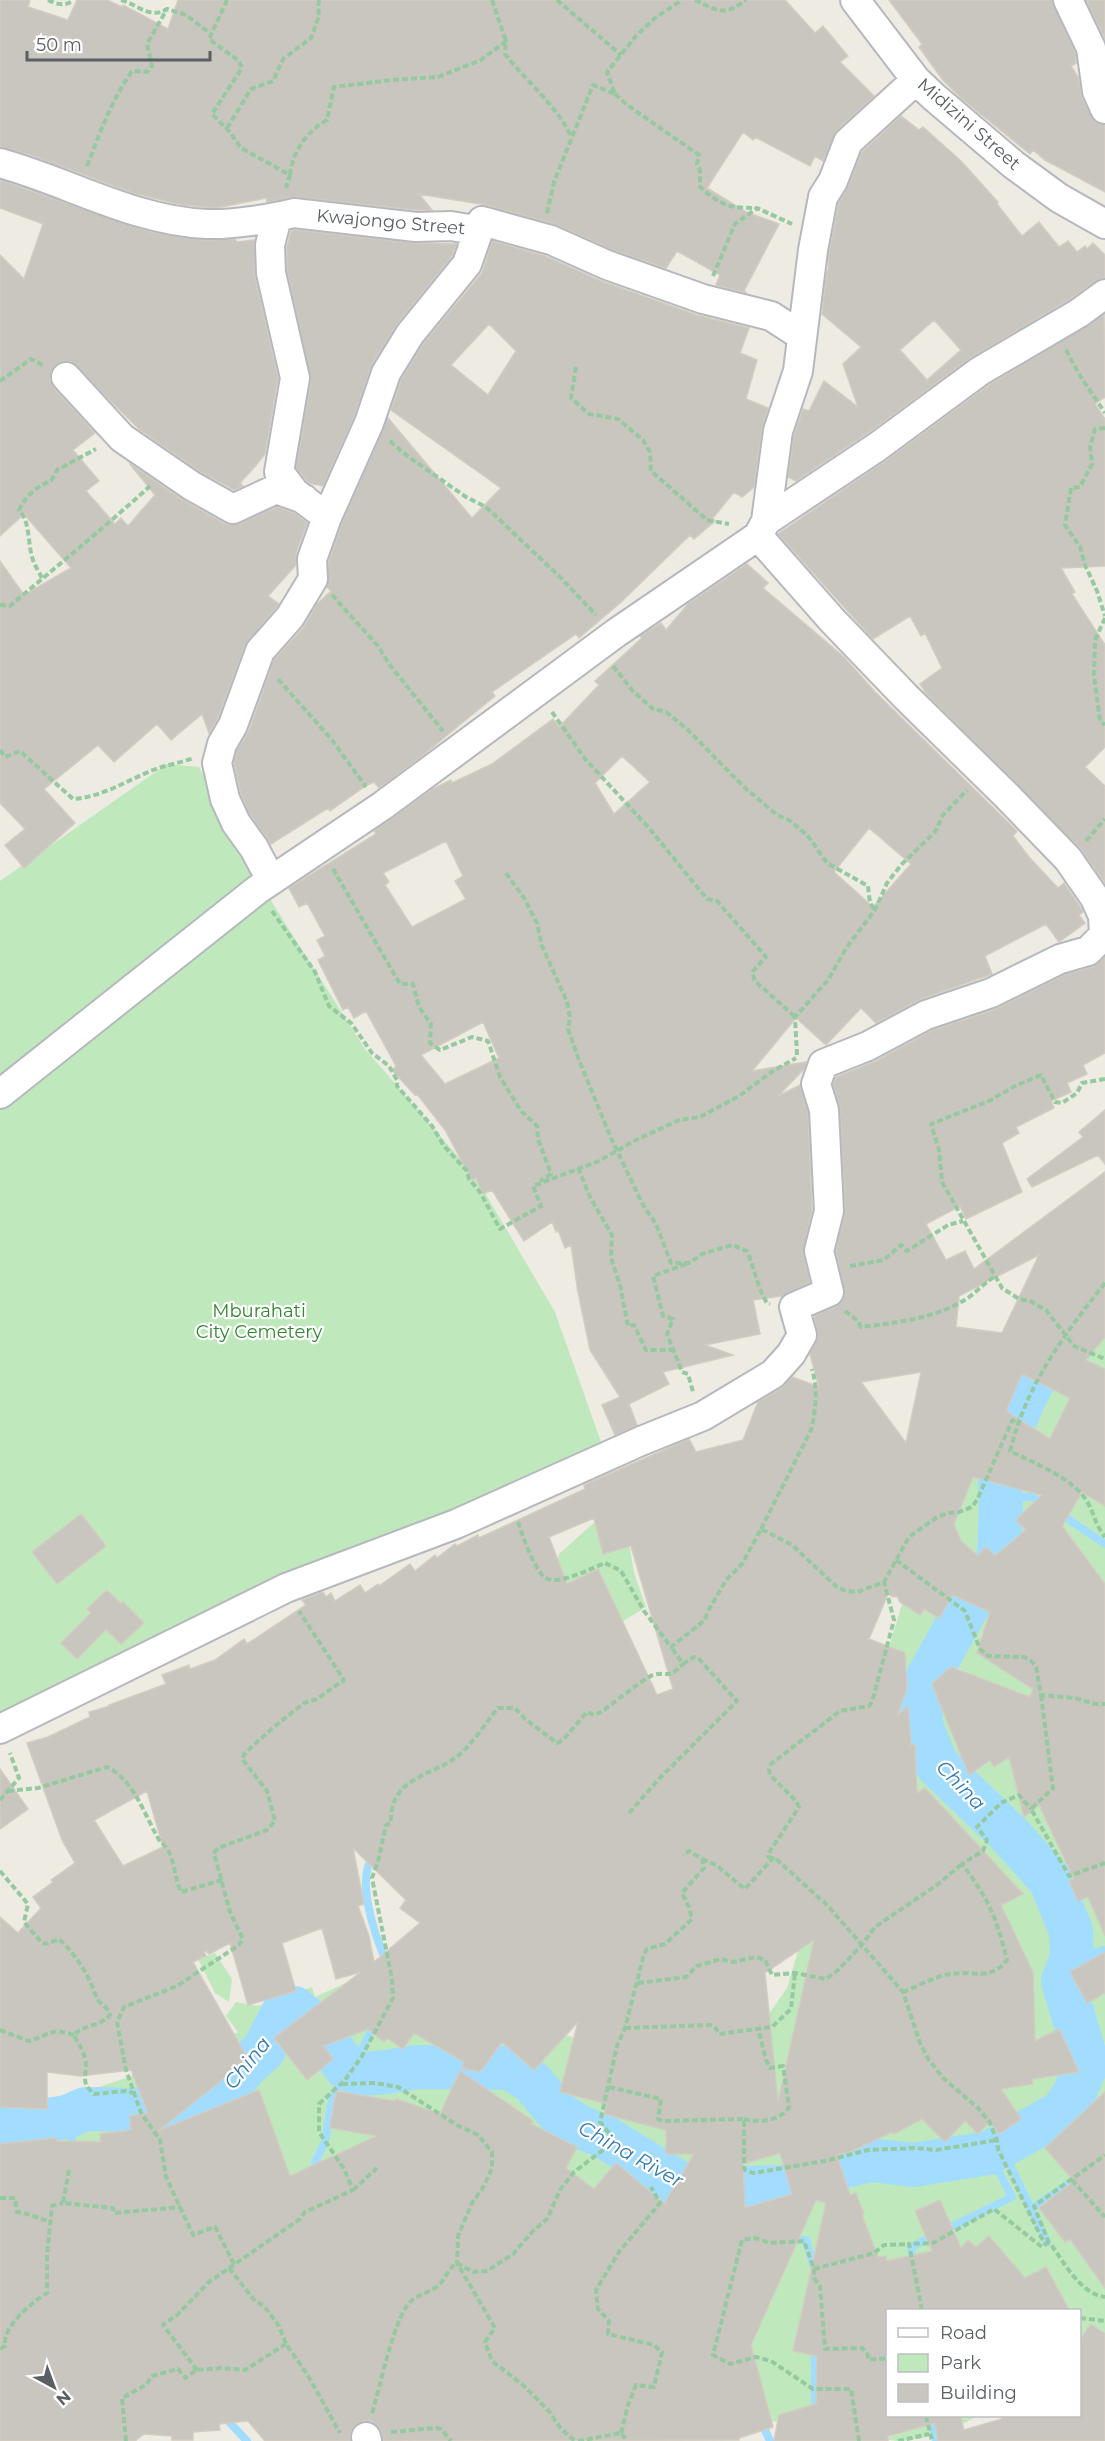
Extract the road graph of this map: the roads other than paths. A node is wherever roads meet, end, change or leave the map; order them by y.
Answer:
1 (855, 0) edge
2 (1068, 0) edge
3 (916, 80) junction
4 (1105, 109) edge
5 (0, 163) edge
6 (285, 215) junction
7 (482, 220) junction
8 (1105, 224) edge
9 (1105, 294) edge
10 (802, 336) junction
11 (66, 377) road end
12 (316, 509) junction
13 (764, 520) junction
14 (264, 885) junction
15 (0, 1094) edge
16 (7, 1725) edge

1 - 3 street, Midizini Street
2 - 4 street
3 - 8 street, Midizini Street
3 - 10 street
5 - 6 street, Kwajongo Street
6 - 7 street, Kwajongo Street
6 - 12 street
7 - 10 street, Kwajongo Street
7 - 12 street
9 - 13 street
10 - 13 street
11 - 12 street
12 - 14 street
13 - 14 street
13 - 16 street
14 - 15 street

